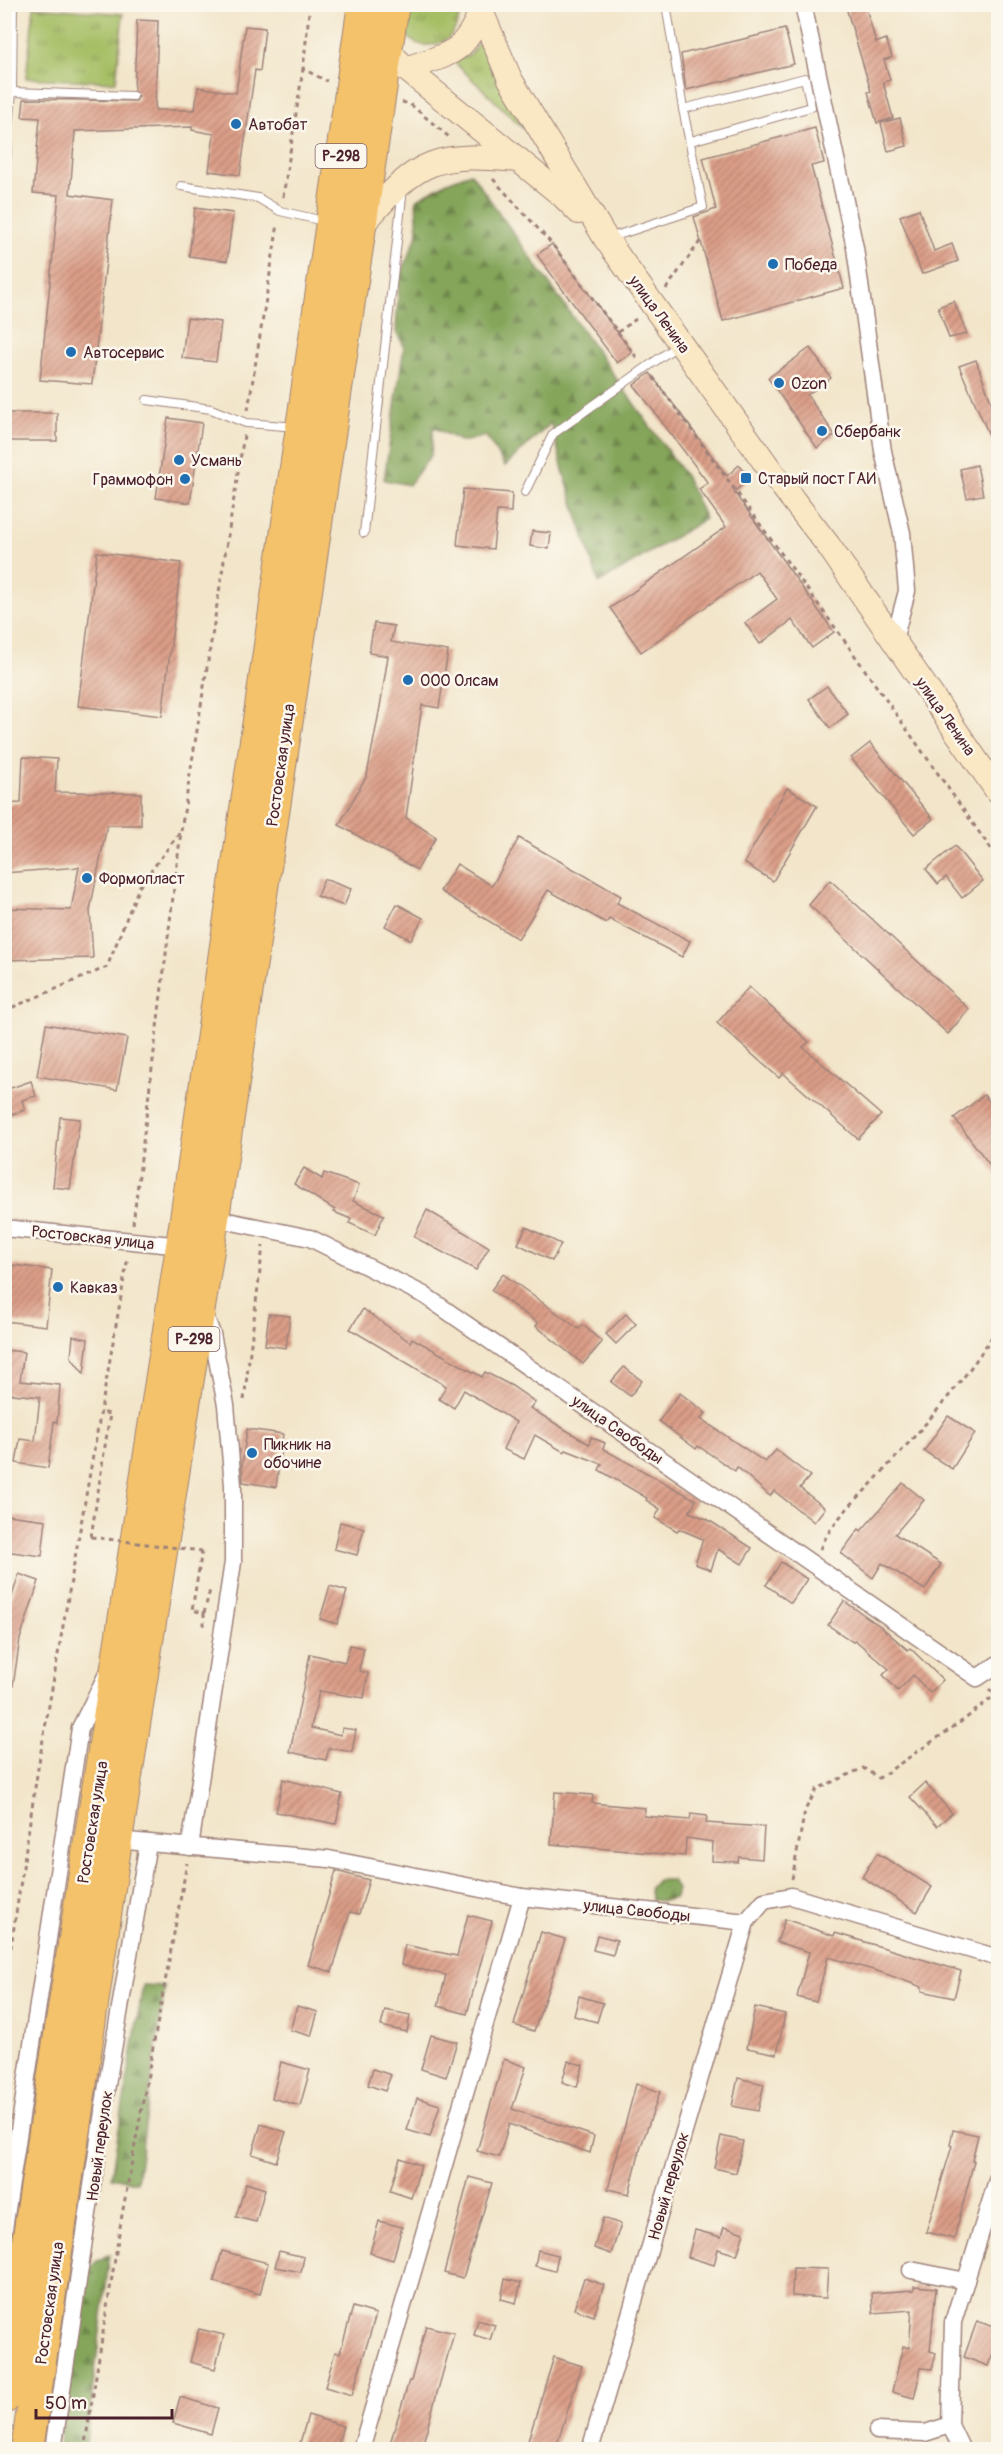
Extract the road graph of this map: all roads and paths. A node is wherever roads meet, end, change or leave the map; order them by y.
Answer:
1 (13, 4) edge
2 (310, 4) edge
3 (666, 4) edge
4 (802, 4) edge
5 (373, 7) edge
6 (479, 9) edge
7 (396, 59) junction
8 (303, 69) junction
9 (8, 74) edge
10 (12, 92) junction
11 (365, 95) junction
12 (133, 96) dead end
13 (683, 110) junction
14 (691, 141) junction
15 (473, 157) junction
16 (519, 160) junction
17 (404, 182) junction
18 (4, 185) edge
19 (181, 186) dead end
20 (280, 211) junction
21 (345, 225) junction
22 (606, 239) junction
23 (681, 343) junction
24 (645, 368) junction
25 (147, 400) dead end
26 (246, 423) junction
27 (301, 427) junction
28 (525, 492) dead end
29 (364, 533) dead end
30 (894, 640) junction
31 (999, 792) edge
32 (181, 831) junction
33 (999, 859) edge
34 (4, 1011) edge
35 (213, 1218) junction
36 (4, 1228) edge
37 (131, 1240) junction
38 (182, 1246) junction
39 (200, 1303) junction
40 (999, 1327) edge
41 (101, 1412) junction
42 (813, 1564) junction
43 (192, 1610) dead end
44 (118, 1651) junction
45 (999, 1664) edge
46 (995, 1695) dead end
47 (116, 1840) junction
48 (148, 1843) junction
49 (190, 1846) junction
50 (789, 1896) junction
51 (522, 1897) junction
52 (746, 1922) junction
53 (999, 1958) edge
54 (4, 1993) edge
55 (999, 2177) edge
56 (4, 2229) edge
57 (911, 2270) dead end
58 (966, 2281) junction
59 (4, 2398) edge
60 (950, 2425) junction
61 (877, 2431) dead end
62 (27, 2450) edge
63 (52, 2450) edge
64 (84, 2450) edge
65 (361, 2450) edge
66 (590, 2450) edge
67 (962, 2450) edge

1 - 9 lane
2 - 8 path
3 - 13 lane
4 - 30 street
5 - 7 highway, Р-298
5 - 11 highway, Р-298
6 - 7 main road
6 - 22 main road
7 - 11 highway, Р-298
7 - 16 main road
8 - 11 path
8 - 20 path
9 - 10 lane
10 - 12 lane
10 - 18 lane
11 - 15 path
11 - 21 highway, Р-298
13 - 14 lane
13 - 14 lane
14 - 22 lane
15 - 16 main road
15 - 17 main road
15 - 24 path
16 - 22 main road
17 - 21 main road
17 - 29 lane
19 - 20 lane
20 - 21 lane
20 - 26 path
21 - 27 highway, Ростовская улица / Р-298
21 - 35 highway, Ростовская улица / Р-298
22 - 23 main road, улица Ленина
23 - 24 lane
23 - 30 main road, улица Ленина
24 - 28 lane
24 - 33 path
25 - 26 lane
26 - 27 lane
26 - 32 path
27 - 38 highway, Ростовская улица / Р-298
30 - 31 main road, улица Ленина
32 - 34 path
32 - 37 path
35 - 39 highway, Ростовская улица / Р-298
35 - 42 street, улица Свободы
36 - 37 street, Ростовская улица
37 - 38 street, Ростовская улица
37 - 41 path
38 - 44 highway, Ростовская улица / Р-298
39 - 47 highway, Ростовская улица / Р-298
39 - 49 street, Ростовская улица
40 - 42 path
41 - 43 path, bridge
41 - 54 path
42 - 45 street, улица Свободы
44 - 56 street
44 - 59 highway, Ростовская улица / Р-298
46 - 50 path
47 - 48 street, улица Свободы
47 - 62 highway, Ростовская улица / Р-298
48 - 49 street, улица Свободы
48 - 63 street, Новый переулок
49 - 51 street, улица Свободы
49 - 64 path
50 - 52 street
50 - 53 street
51 - 52 street, улица Свободы
51 - 65 street
52 - 66 street, Новый переулок
55 - 58 street
57 - 58 street
58 - 60 street
60 - 61 street
60 - 67 street

